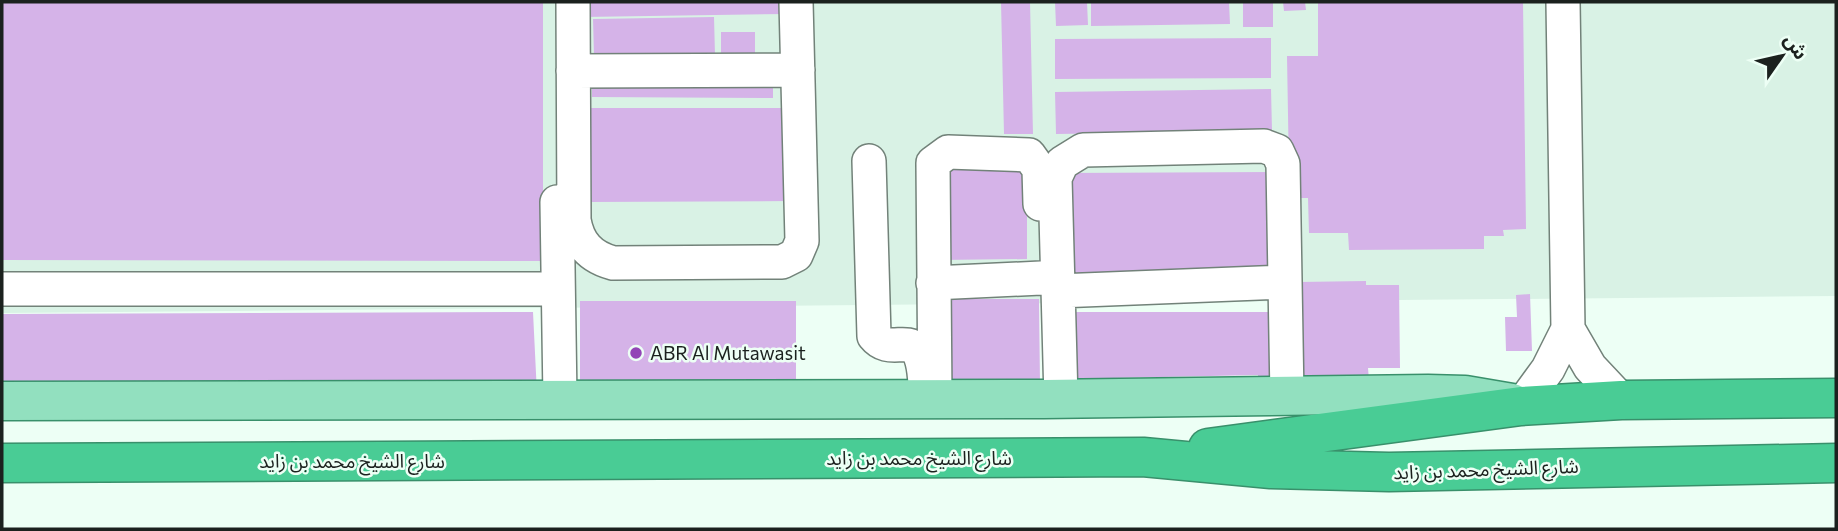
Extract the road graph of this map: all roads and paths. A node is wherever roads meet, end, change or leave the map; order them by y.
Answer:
1 (554, 2) edge
2 (573, 2) edge
3 (796, 2) edge
4 (1563, 2) edge
5 (798, 70) junction
6 (573, 71) junction
7 (869, 161) dead end
8 (1285, 282) junction
9 (933, 284) junction
10 (1050, 285) junction
11 (2, 289) edge
12 (558, 289) junction
13 (1568, 329) junction
14 (1287, 397) junction
15 (1836, 397) edge
16 (930, 398) junction
17 (560, 399) junction
18 (1052, 399) junction
19 (1621, 400) junction
20 (2, 401) edge
21 (1521, 406) junction
22 (1143, 457) junction
23 (2, 463) edge
24 (1836, 463) edge

1 - 12 street
2 - 6 street
3 - 5 street
4 - 13 street
5 - 6 street
5 - 6 street
7 - 16 street
8 - 10 street
8 - 10 street
8 - 14 street
9 - 10 street
9 - 10 street
9 - 16 street
10 - 18 street
11 - 12 street
12 - 17 street
13 - 19 street
13 - 21 street
14 - 18 main road
14 - 21 main road
15 - 19 highway
16 - 17 main road
16 - 18 main road
17 - 20 main road
19 - 21 highway
21 - 22 highway
22 - 23 highway, شارع الشيخ محمد بن زايد
22 - 24 highway, شارع الشيخ محمد بن زايد

